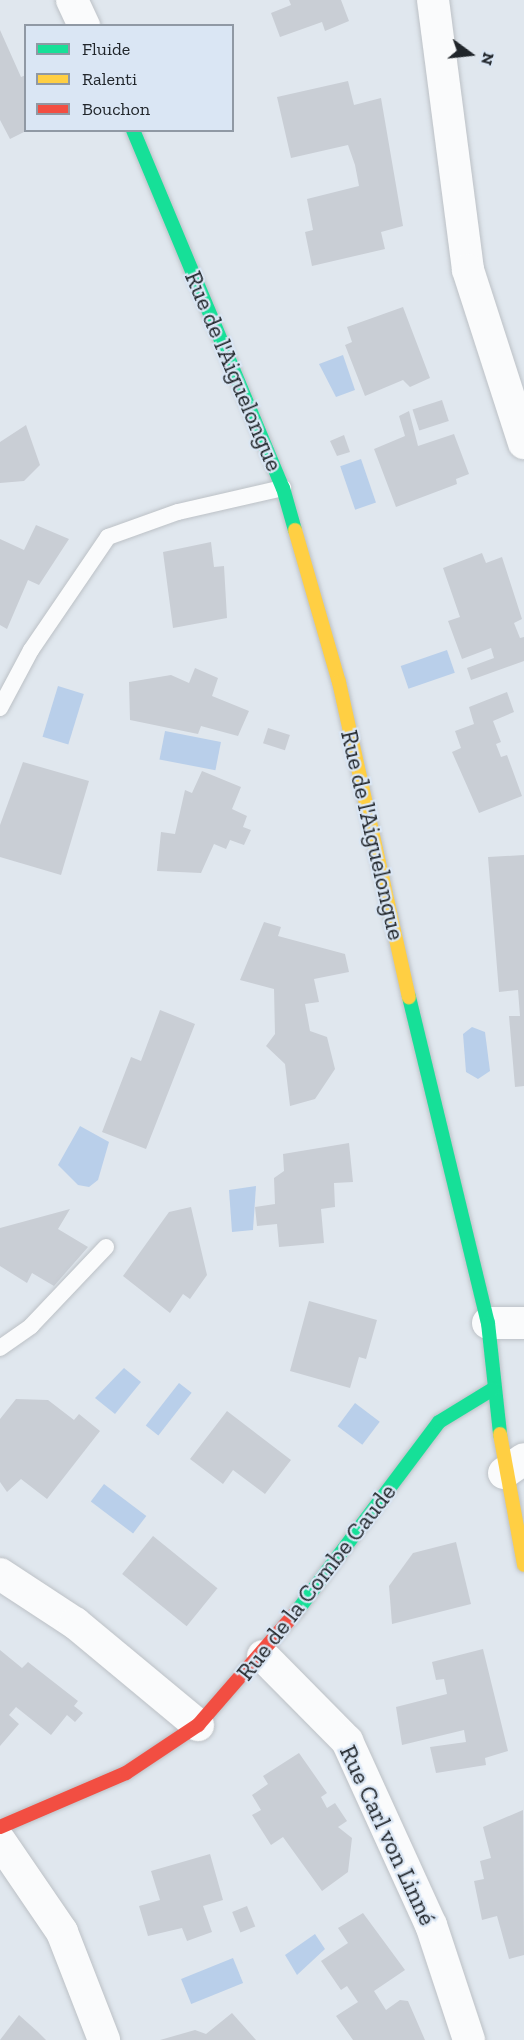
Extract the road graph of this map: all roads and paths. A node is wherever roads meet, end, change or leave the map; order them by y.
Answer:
1 (72, 0) edge
2 (433, 0) edge
3 (83, 24) edge
4 (134, 132) edge
5 (524, 443) edge
6 (283, 488) junction
7 (0, 708) edge
8 (106, 1247) dead end
9 (488, 1323) junction
10 (524, 1323) edge
11 (0, 1348) edge
12 (493, 1389) junction
13 (514, 1466) edge
14 (524, 1565) edge
15 (0, 1574) edge
16 (263, 1656) junction
17 (198, 1725) junction
18 (0, 1827) edge
19 (0, 1841) edge
20 (104, 2040) edge
21 (469, 2040) edge

1 - 3 street
2 - 5 street
4 - 6 street, Rue de l'Aiguelongue
6 - 7 lane
6 - 9 street, Rue de l'Aiguelongue
8 - 11 lane
9 - 10 street
9 - 12 street, Rue de l'Aiguelongue
12 - 13 street, Rue de l'Aiguelongue
12 - 16 street, Rue de la Combe Caude
13 - 14 street, Rue de l'Aiguelongue
15 - 17 street
16 - 17 street, Rue de la Combe Caude
16 - 21 street, Rue Carl von Linné
17 - 18 street, Rue de la Combe Caude
19 - 20 street

